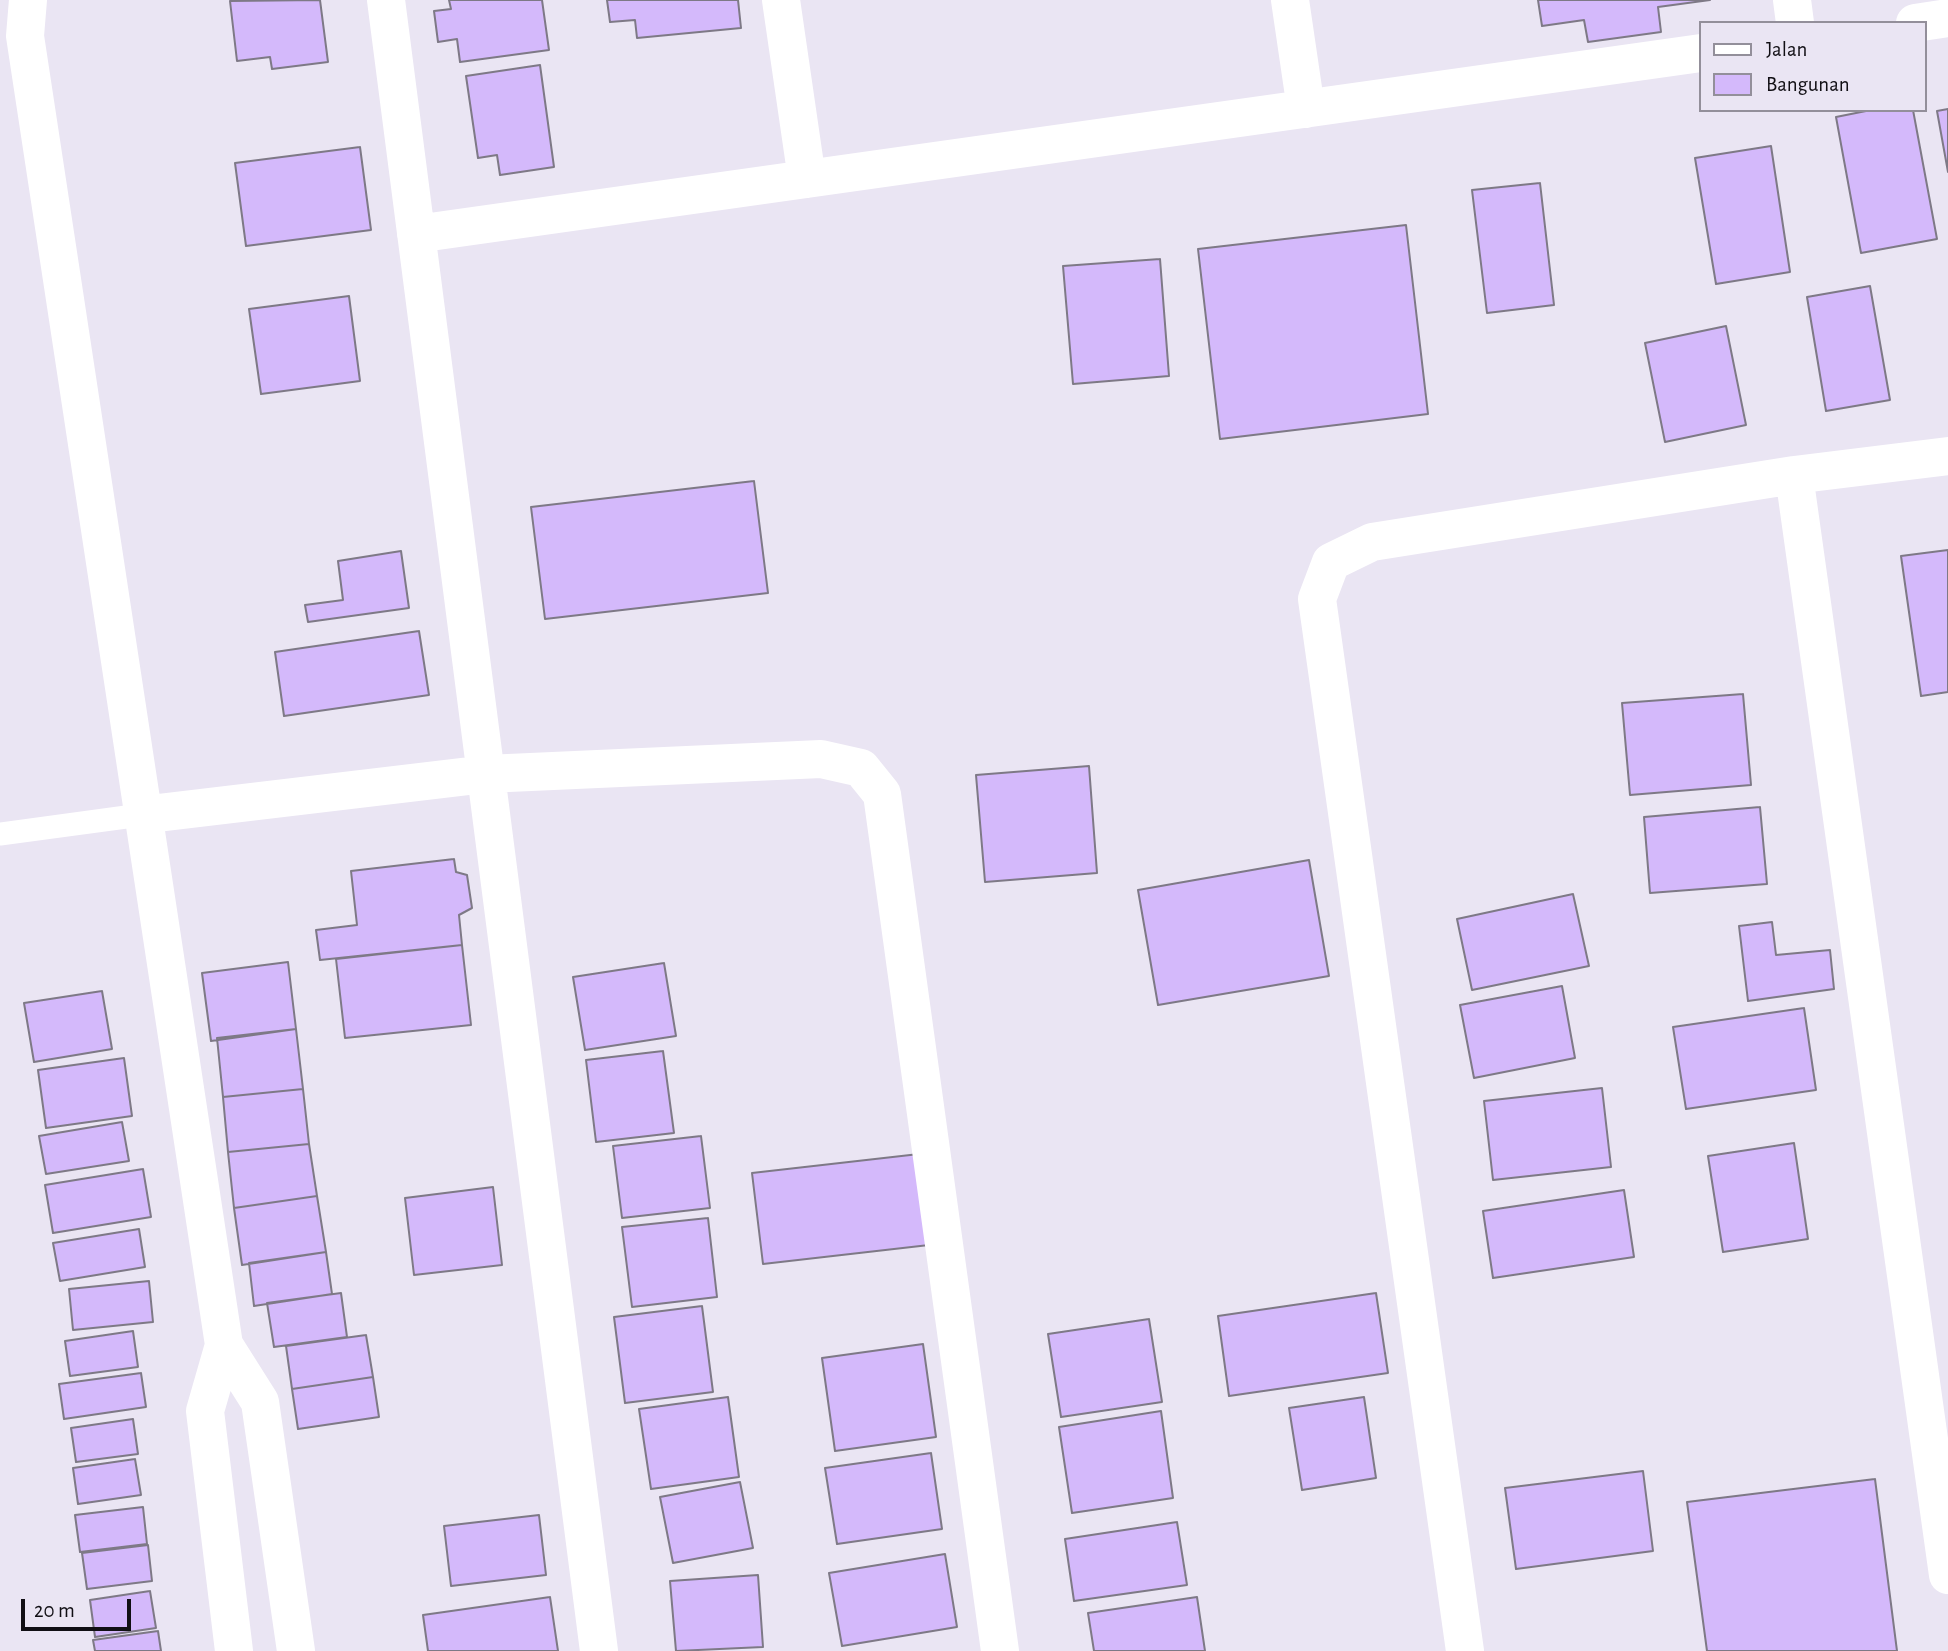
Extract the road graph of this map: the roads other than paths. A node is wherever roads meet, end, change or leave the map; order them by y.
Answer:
1 (28, 0) edge
2 (386, 0) edge
3 (781, 0) edge
4 (1290, 0) edge
5 (1792, 0) edge
6 (1948, 18) edge
7 (1796, 21) edge
8 (1927, 21) edge
9 (1700, 53) edge
10 (1306, 109) junction
11 (807, 179) junction
12 (416, 234) junction
13 (1948, 456) edge
14 (1794, 475) junction
15 (486, 774) junction
16 (141, 815) junction
17 (0, 835) edge
18 (224, 1345) junction
19 (1948, 1574) edge
20 (234, 1651) edge
21 (296, 1651) edge
22 (599, 1651) edge
23 (1000, 1651) edge
24 (1465, 1651) edge

1 - 16 street
2 - 12 street
3 - 11 street
4 - 10 street
5 - 7 street
6 - 8 street
9 - 10 street
10 - 11 street
11 - 12 street
12 - 15 street
13 - 14 street
14 - 19 street
14 - 24 street
15 - 16 street
15 - 22 street
15 - 23 street
16 - 17 lane
16 - 18 street
18 - 20 street
18 - 21 street

